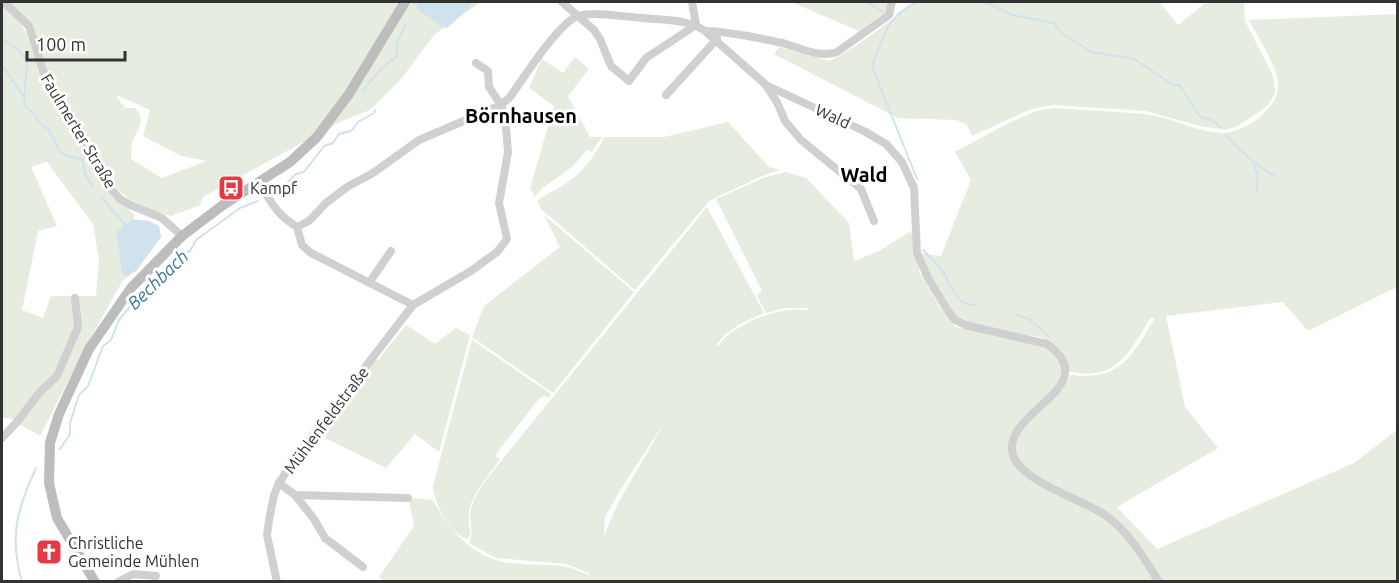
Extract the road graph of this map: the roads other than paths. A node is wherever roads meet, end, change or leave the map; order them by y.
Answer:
1 (4, 2) edge
2 (405, 2) edge
3 (562, 2) edge
4 (692, 2) edge
5 (892, 2) edge
6 (577, 16) junction
7 (696, 25) junction
8 (705, 31) junction
9 (717, 39) junction
10 (476, 63) dead end
11 (765, 84) junction
12 (666, 95) dead end
13 (501, 105) junction
14 (261, 182) junction
15 (874, 221) dead end
16 (297, 227) junction
17 (182, 236) junction
18 (391, 251) dead end
19 (369, 283) junction
20 (75, 298) dead end
21 (413, 306) junction
22 (2, 438) edge
23 (279, 483) junction
24 (295, 495) junction
25 (408, 498) dead end
26 (363, 567) dead end
27 (156, 576) dead end
28 (136, 578) edge
29 (95, 582) edge
30 (117, 582) edge
31 (277, 582) edge
32 (1159, 582) edge

1 - 17 street, Faulmerter Straße
2 - 14 main road
3 - 6 street
4 - 7 street
5 - 8 street
6 - 7 street
6 - 7 street
6 - 13 street
7 - 8 street
8 - 9 street
9 - 11 street
9 - 12 street
10 - 13 street
11 - 15 street, Wald
11 - 32 street, Wald
13 - 16 street
13 - 21 street
14 - 16 street
14 - 17 main road
16 - 19 street
17 - 29 main road
18 - 19 street
19 - 21 street
20 - 22 street
21 - 23 street, Mühlenfeldstraße
23 - 24 street
23 - 31 street, Mühlenfeldstraße
24 - 25 street
24 - 26 street
27 - 28 street
28 - 30 street

